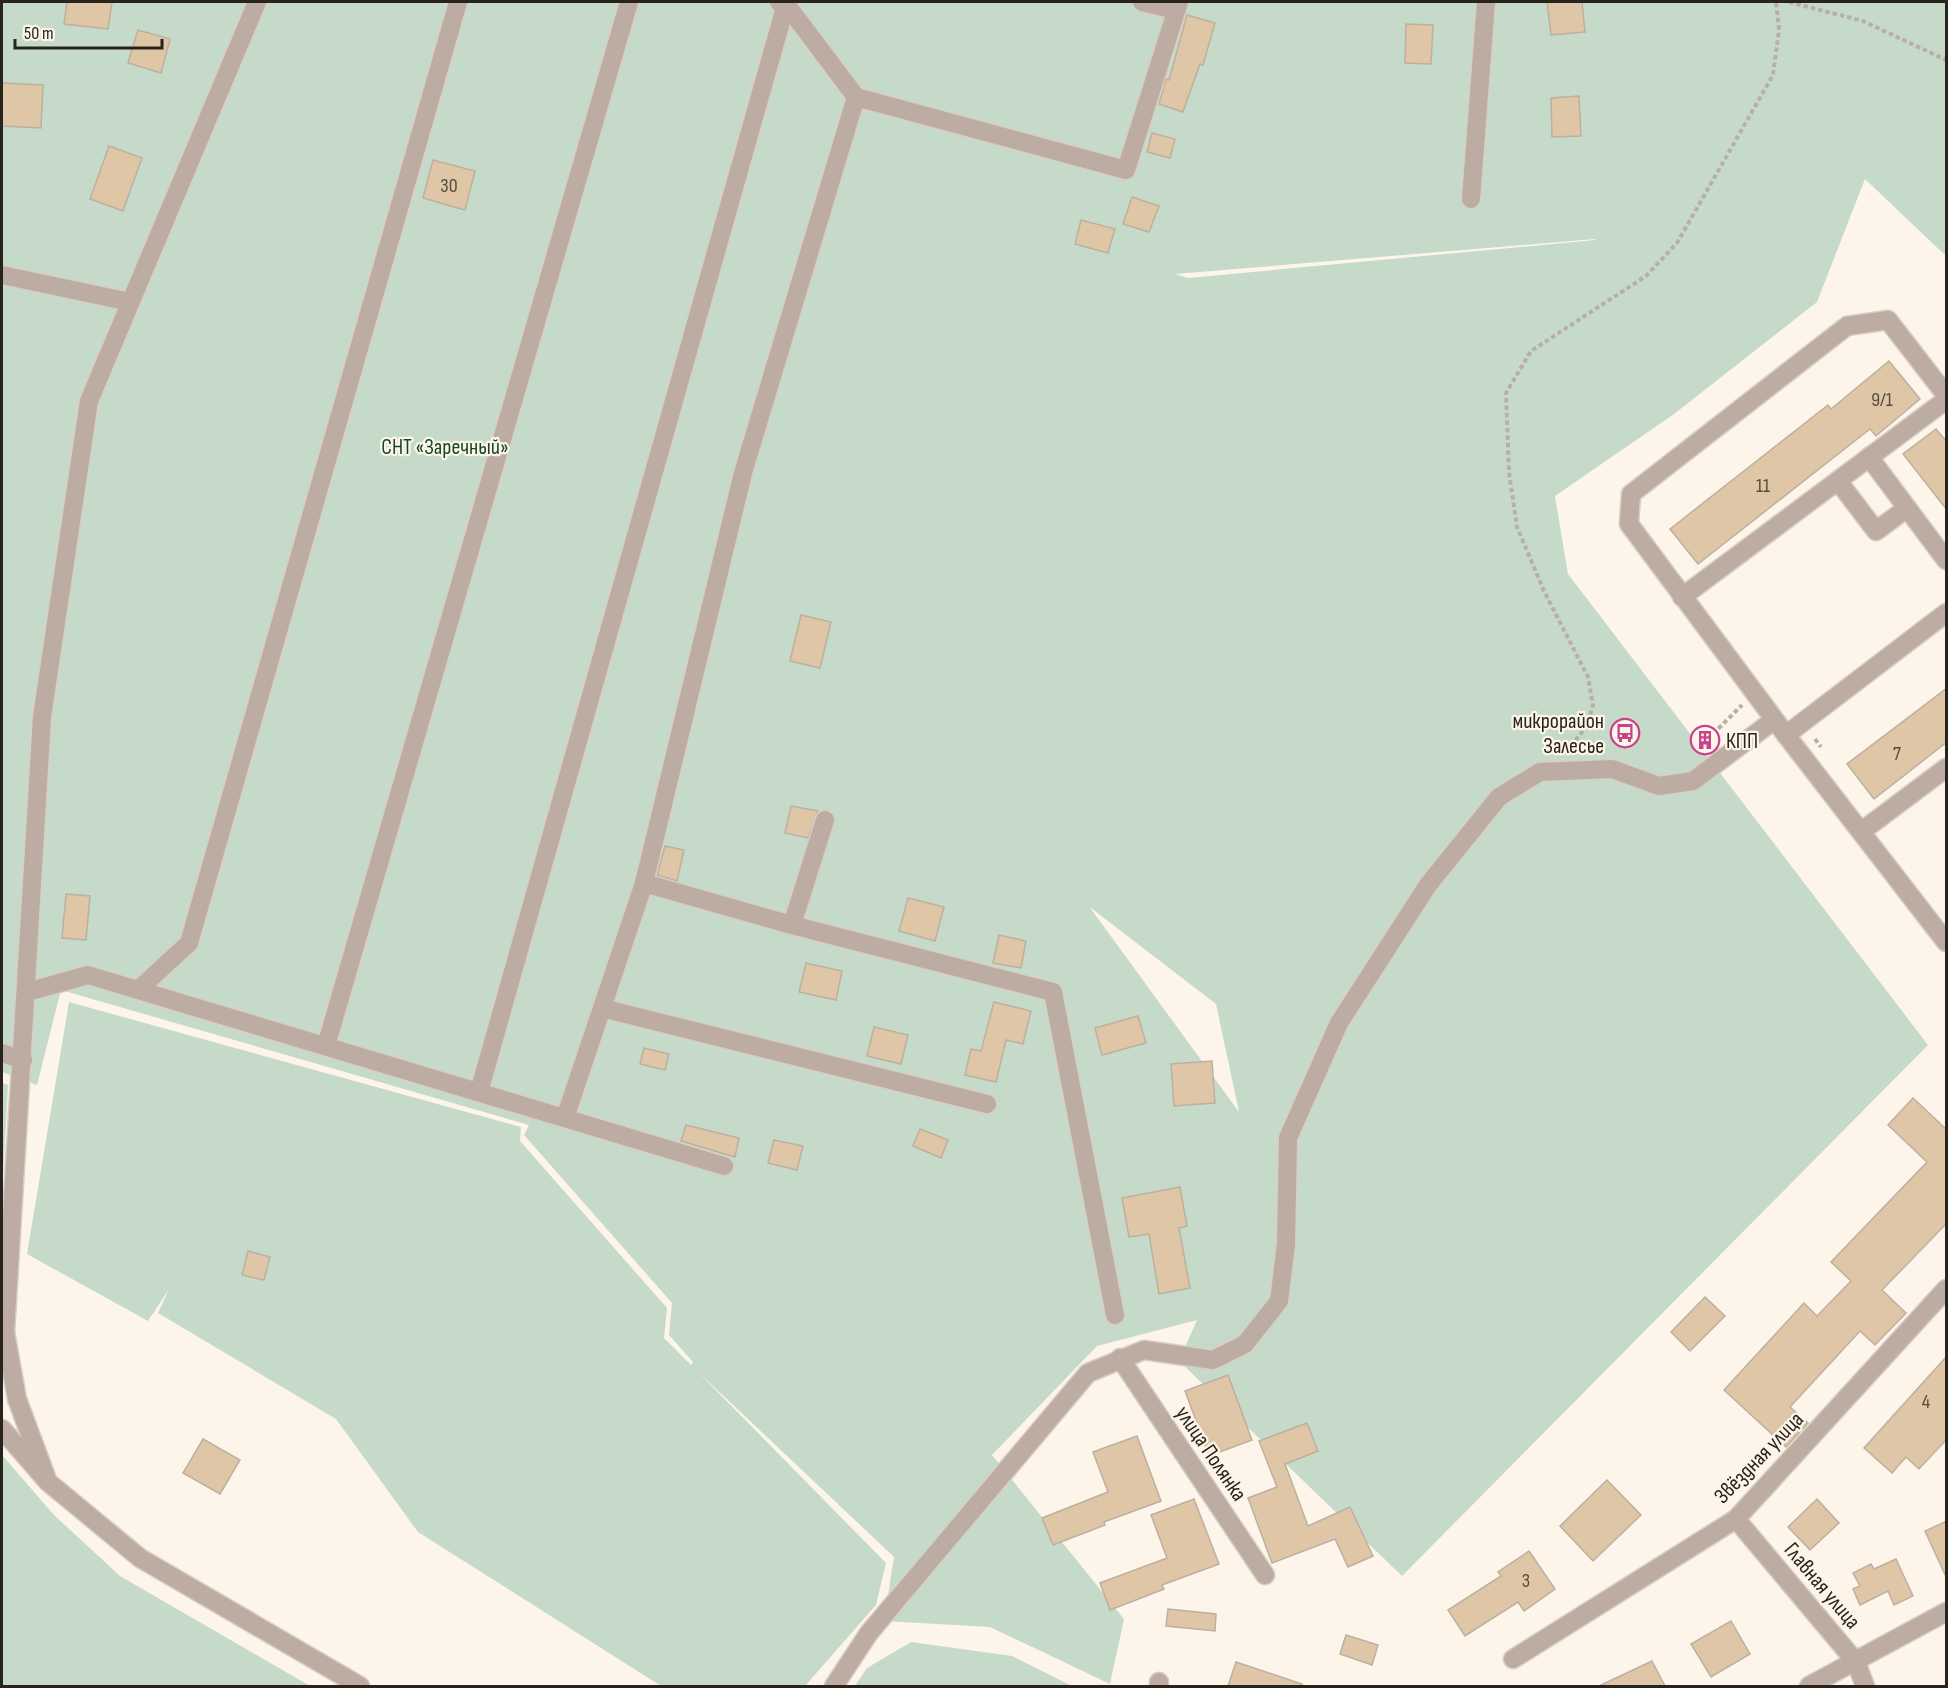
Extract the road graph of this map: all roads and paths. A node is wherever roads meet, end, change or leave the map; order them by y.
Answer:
1 (257, 2) edge
2 (458, 2) edge
3 (629, 2) edge
4 (1142, 2) edge
5 (1486, 2) edge
6 (1776, 2) edge
7 (1789, 2) edge
8 (781, 3) edge
9 (1177, 6) edge
10 (1947, 60) edge
11 (856, 97) junction
12 (1472, 199) dead end
13 (2, 275) edge
14 (130, 303) junction
15 (1947, 395) edge
16 (1947, 400) edge
17 (1869, 457) junction
18 (1838, 481) junction
19 (1907, 508) junction
20 (1947, 560) edge
21 (1682, 597) junction
22 (1947, 613) edge
23 (1754, 694) junction
24 (1774, 720) junction
25 (1713, 734) dead end
26 (1786, 735) junction
27 (1815, 739) dead end
28 (1828, 756) dead end
29 (1947, 768) edge
30 (1546, 772) junction
31 (825, 820) dead end
32 (1862, 831) junction
33 (644, 883) junction
34 (792, 925) junction
35 (1947, 942) edge
36 (138, 990) junction
37 (27, 992) junction
38 (602, 1008) junction
39 (326, 1046) junction
40 (2, 1053) edge
41 (23, 1060) junction
42 (479, 1092) junction
43 (987, 1104) dead end
44 (565, 1118) junction
45 (723, 1166) dead end
46 (1947, 1289) edge
47 (1115, 1315) dead end
48 (3, 1337) edge
49 (1120, 1358) junction
50 (2, 1429) edge
51 (48, 1482) junction
52 (1736, 1519) junction
53 (1265, 1575) dead end
54 (1947, 1612) edge
55 (1513, 1659) dead end
56 (1856, 1662) junction
57 (360, 1686) edge
58 (834, 1686) edge
59 (1809, 1686) edge
60 (1865, 1686) edge

1 - 14 street
2 - 36 street
3 - 39 street
4 - 9 street
5 - 12 street
6 - 30 path
7 - 10 path
8 - 11 street
8 - 42 street
9 - 11 street
11 - 33 street
13 - 14 street
14 - 37 street
15 - 21 street
16 - 17 street
17 - 18 street
17 - 19 street
18 - 19 street
18 - 21 street
19 - 20 street
21 - 23 street
22 - 26 street
23 - 24 street
23 - 25 path
24 - 26 street
24 - 30 street
26 - 32 street
27 - 28 path
29 - 32 street
30 - 49 street
31 - 34 street
32 - 35 street
33 - 34 street
33 - 38 street
34 - 47 street
36 - 37 street
36 - 39 street
37 - 41 street
38 - 43 street
38 - 44 street
39 - 42 street
40 - 41 street
41 - 48 street
42 - 44 street
44 - 45 street
46 - 52 street, Звёздная улица
48 - 51 street
49 - 53 street, улица Полянка
49 - 58 street
50 - 51 street
51 - 57 street
52 - 55 street, Звёздная улица
52 - 56 street, Главная улица
54 - 56 street
56 - 59 street
56 - 60 street, Главная улица

